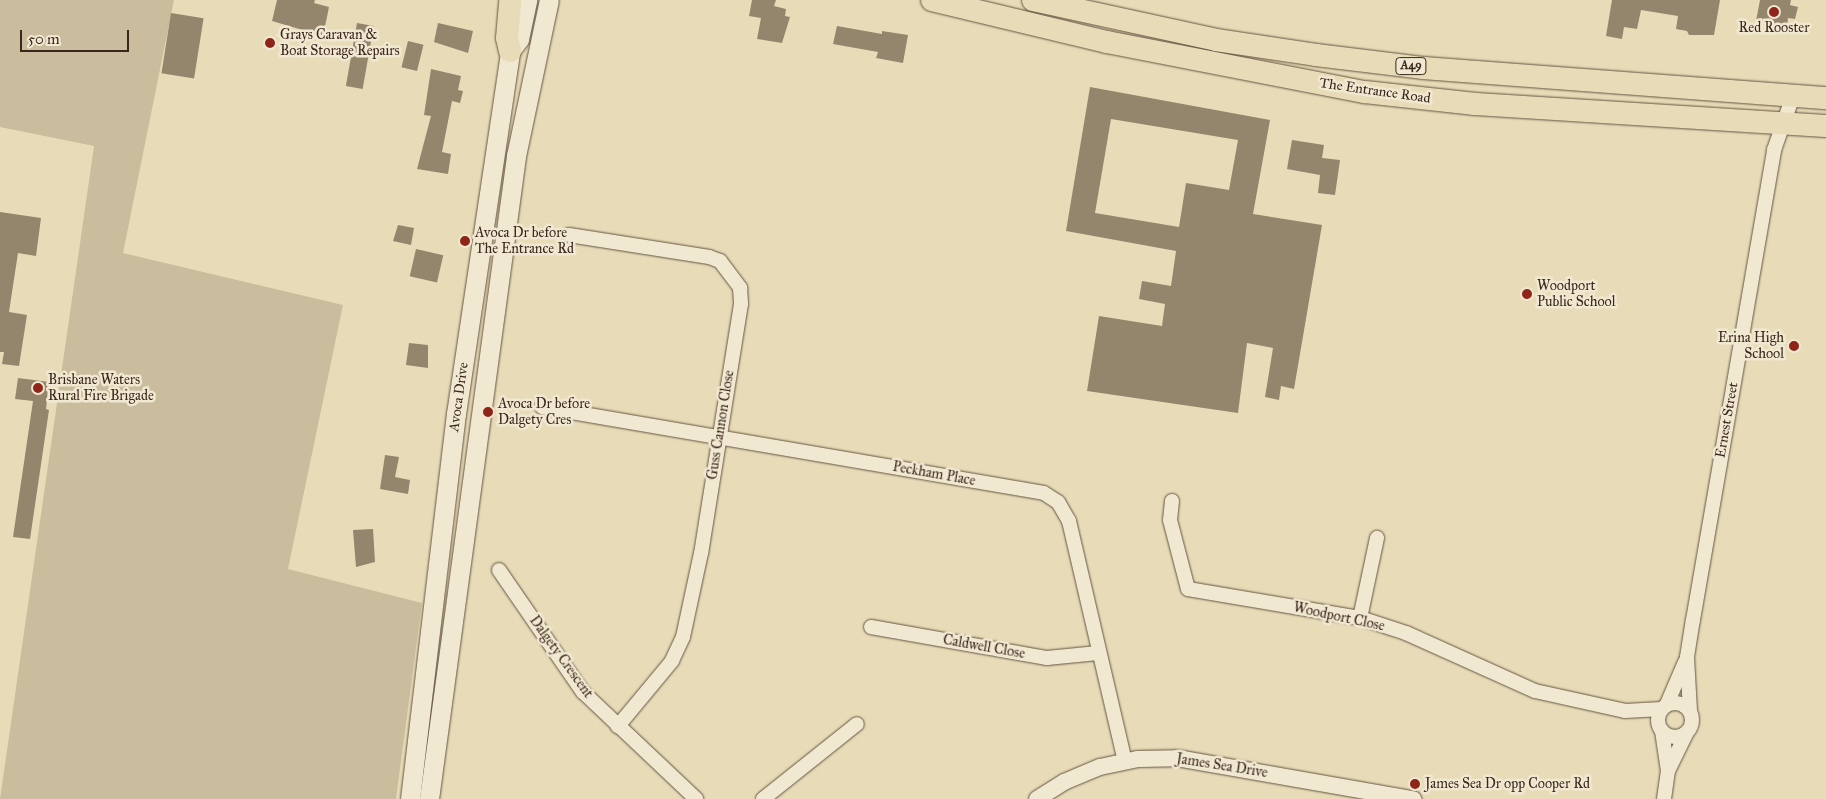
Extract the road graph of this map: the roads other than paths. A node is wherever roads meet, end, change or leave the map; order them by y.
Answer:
1 (510, 0) edge
2 (527, 0) edge
3 (549, 0) edge
4 (932, 0) edge
5 (1033, 0) edge
6 (510, 51) junction
7 (1794, 96) junction
8 (1826, 98) edge
9 (1782, 123) junction
10 (1826, 126) edge
11 (569, 236) dead end
12 (542, 407) dead end
13 (718, 438) junction
14 (1172, 502) dead end
15 (1377, 538) dead end
16 (499, 570) dead end
17 (1360, 618) junction
18 (871, 627) dead end
19 (1098, 653) junction
20 (1687, 657) junction
21 (1665, 707) junction
22 (1625, 711) junction
23 (1690, 711) junction
24 (857, 724) dead end
25 (618, 726) junction
26 (1661, 730) junction
27 (1687, 732) junction
28 (1125, 762) junction
29 (1668, 771) junction
30 (410, 799) edge
31 (429, 799) edge
32 (696, 799) edge
33 (763, 799) edge
34 (1037, 799) edge
35 (1413, 799) edge
36 (1664, 799) edge

1 - 6 highway
2 - 6 main road, Avoca Drive
3 - 31 main road, Avoca Drive
4 - 9 highway, The Entrance Road / A49
5 - 7 highway, The Entrance Road / A49
6 - 30 main road, Avoca Drive
7 - 8 highway, The Entrance Road / A49
7 - 9 street, Ernest Street
9 - 10 highway, The Entrance Road / A49
9 - 20 street, Ernest Street
11 - 13 street, Guss Cannon Close
12 - 13 street, Peckham Place
13 - 19 street, Peckham Place
13 - 25 street, Guss Cannon Close
14 - 17 street, Woodport Close
15 - 17 street
16 - 25 street, Dalgety Crescent
17 - 22 street, Woodport Close
18 - 19 street, Caldwell Close
19 - 28 street, Peckham Place
20 - 21 street, Ernest Street
20 - 23 street, Ernest Street
21 - 22 street, Woodport Close
21 - 23 street
21 - 26 street
22 - 26 street, Woodport Close
23 - 27 street
24 - 33 street
25 - 32 street, Dalgety Crescent
26 - 27 street
26 - 29 street
27 - 29 street
28 - 34 street, James Sea Drive
28 - 35 street, James Sea Drive
29 - 36 street

